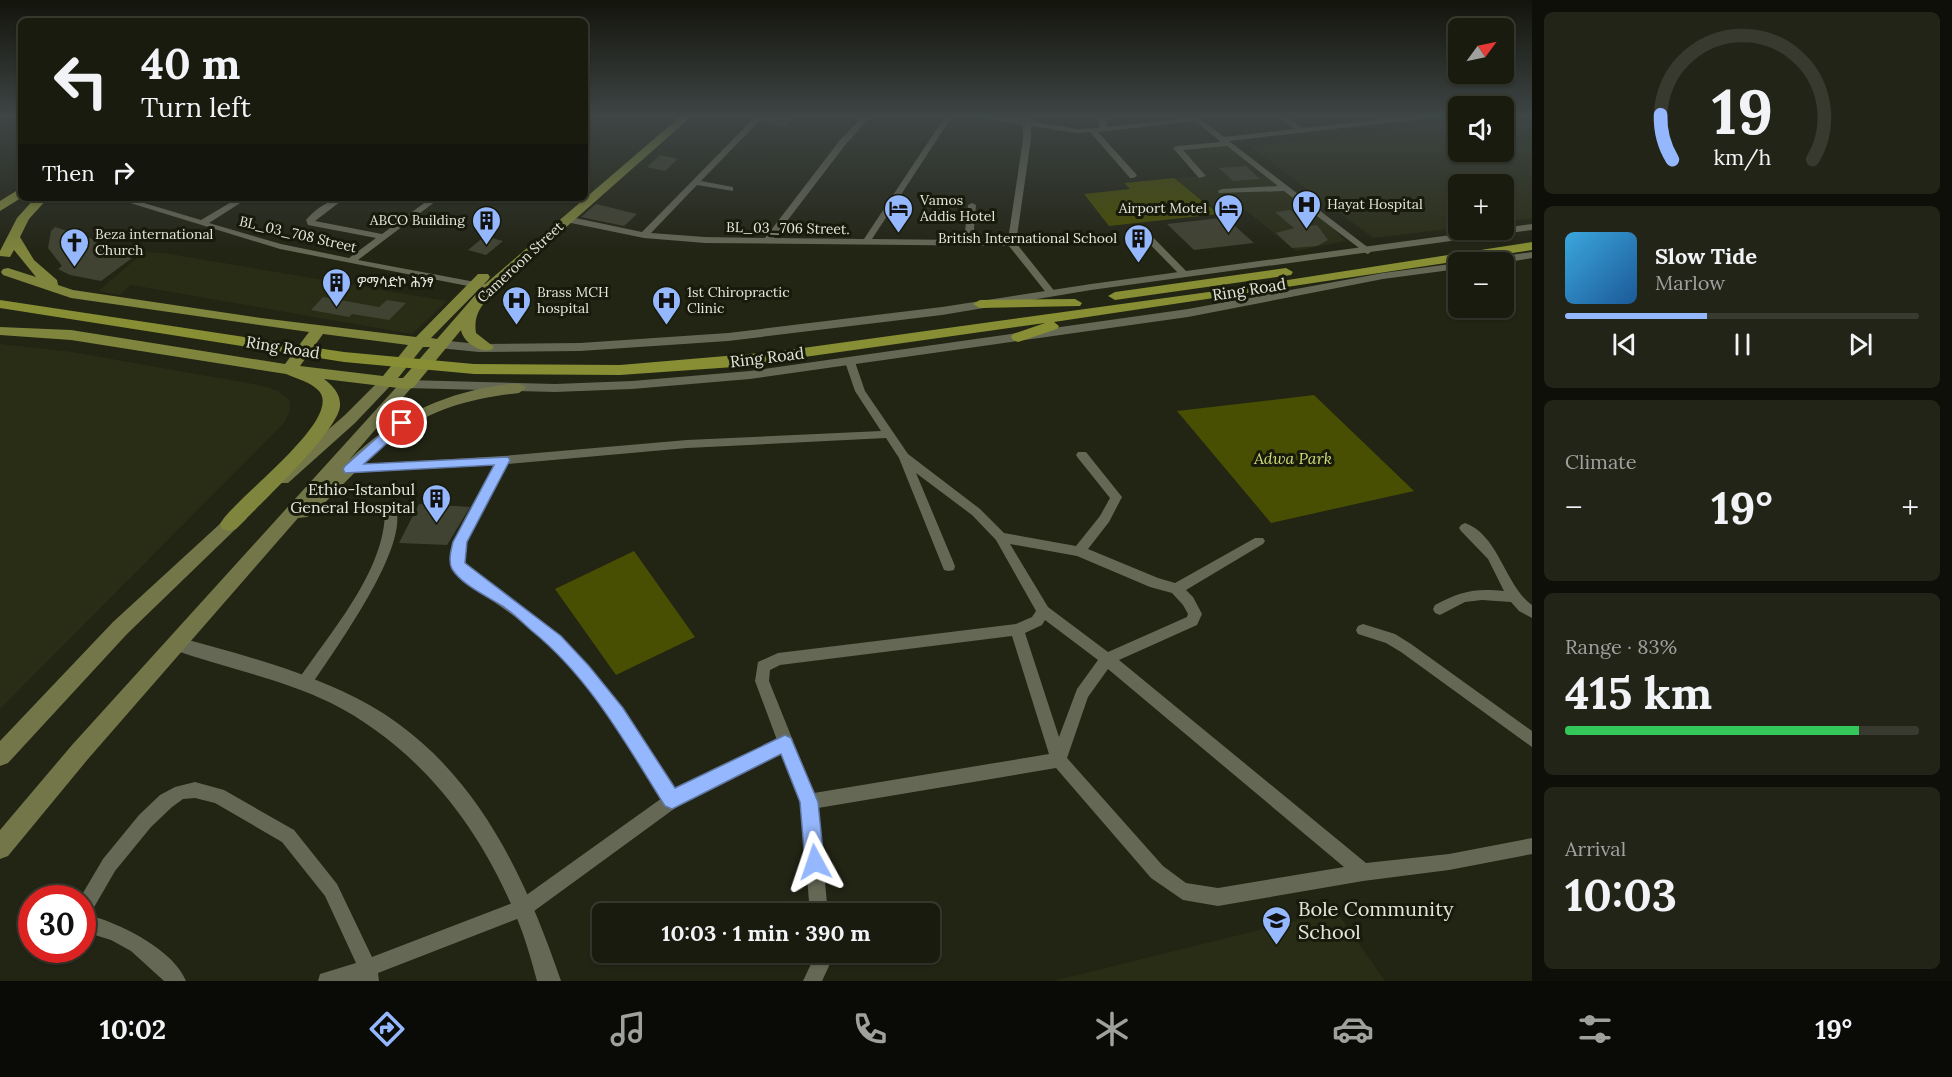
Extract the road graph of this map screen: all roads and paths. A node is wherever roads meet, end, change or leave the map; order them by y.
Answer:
1 (634, 161) edge
2 (716, 161) edge
3 (829, 161) edge
4 (919, 161) edge
5 (1023, 161) edge
6 (1119, 161) edge
7 (1188, 161) edge
8 (1251, 161) edge
9 (1133, 176) dead end
10 (1202, 176) dead end
11 (695, 182) junction
12 (1286, 188) junction
13 (730, 189) dead end
14 (1222, 191) dead end
15 (18, 194) edge
16 (588, 200) edge
17 (39, 201) edge
18 (131, 201) edge
19 (239, 201) edge
20 (337, 201) edge
21 (432, 201) edge
22 (570, 201) edge
23 (587, 201) edge
24 (972, 205) dead end
25 (0, 207) edge
26 (566, 219) junction
27 (203, 223) junction
28 (1138, 227) dead end
29 (1532, 227) edge
30 (644, 235) junction
31 (1532, 236) edge
32 (14, 237) junction
33 (384, 237) junction
34 (766, 242) junction
35 (866, 242) junction
36 (968, 243) junction
37 (1012, 243) junction
38 (1532, 246) edge
39 (1367, 251) junction
40 (3, 252) edge
41 (1532, 255) edge
42 (1514, 258) edge
43 (513, 259) junction
44 (352, 261) junction
45 (1448, 267) edge
46 (1184, 274) junction
47 (4, 278) edge
48 (482, 286) junction
49 (0, 293) edge
50 (1051, 293) junction
51 (72, 294) junction
52 (475, 303) junction
53 (0, 304) edge
54 (1103, 311) junction
55 (981, 316) junction
56 (318, 330) junction
57 (0, 331) edge
58 (1018, 337) junction
59 (418, 343) junction
60 (440, 344) junction
61 (486, 347) junction
62 (850, 362) junction
63 (289, 370) junction
64 (387, 381) junction
65 (407, 384) junction
66 (519, 388) junction
67 (888, 434) junction
68 (1082, 455) dead end
69 (904, 457) junction
70 (503, 460) junction
71 (349, 469) junction
72 (391, 509) dead end
73 (229, 524) junction
74 (1465, 528) dead end
75 (269, 537) junction
76 (1000, 537) junction
77 (1259, 541) dead end
78 (1079, 551) junction
79 (949, 566) dead end
80 (1176, 589) junction
81 (1512, 597) junction
82 (1440, 609) dead end
83 (1043, 611) junction
84 (1532, 612) edge
85 (1017, 630) junction
86 (1364, 630) dead end
87 (177, 644) junction
88 (1107, 659) junction
89 (304, 684) junction
90 (1532, 740) edge
91 (785, 744) junction
92 (0, 756) edge
93 (1059, 760) junction
94 (672, 800) junction
95 (809, 802) junction
96 (1532, 846) edge
97 (0, 848) edge
98 (1363, 872) junction
99 (818, 903) edge
100 (524, 908) junction
101 (820, 963) edge
102 (369, 975) edge
103 (177, 981) edge
104 (327, 981) edge
105 (549, 981) edge
106 (812, 981) edge

1 - 16 main road, Cameroon Street
2 - 11 street
3 - 34 street
4 - 35 street
5 - 37 street
6 - 9 street
7 - 10 street
8 - 12 street
11 - 13 street
11 - 30 street
12 - 14 street
12 - 39 street
15 - 25 main road
17 - 32 main road
18 - 27 street, BL_03_708 Street
19 - 27 street
20 - 33 street
21 - 33 street
22 - 43 main road, Cameroon Street
23 - 26 main road, Cameroon Street
24 - 36 street
26 - 30 street, BL_03_706 Street.
26 - 43 main road, Cameroon Street
27 - 44 street, BL_03_708 Street
28 - 46 street
29 - 39 street, Ring Road
30 - 34 street, BL_03_706 Street.
31 - 55 highway, Ring Road
32 - 40 main road
32 - 51 main road
33 - 44 street
34 - 35 street, BL_03_706 Street.
35 - 36 street, BL_03_706 Street.
36 - 37 street, BL_03_706 Street.
37 - 50 street
38 - 54 highway, Ring Road
39 - 46 street, Ring Road
40 - 47 main road
41 - 42 street
43 - 48 main road, Cameroon Street
44 - 48 street, BL_03_708 Street
45 - 58 street, Ring Road
46 - 50 street, Ring Road
47 - 51 main road, Ring Road
48 - 52 main road, Cameroon Street
48 - 59 main road, Cameroon Street
49 - 55 highway, Ring Road
50 - 55 street, Ring Road
51 - 56 main road, Ring Road
52 - 60 main road, Cameroon Street
52 - 61 main road
53 - 55 highway, Ring Road
54 - 55 highway, Ring Road
54 - 58 highway
55 - 61 street, Ring Road
56 - 59 main road, Ring Road
56 - 63 main road
57 - 63 main road, Ring Road
58 - 62 street, Ring Road
59 - 60 main road, Ring Road
59 - 64 main road, Cameroon Street
60 - 61 street, Ring Road
60 - 65 main road, Cameroon Street
62 - 66 street, Ring Road
62 - 67 street
63 - 64 main road, Ring Road
63 - 73 main road
64 - 65 main road, Ring Road
64 - 73 main road
65 - 66 street, Ring Road
65 - 75 main road
66 - 71 main road
67 - 69 street
67 - 70 street
68 - 78 street
69 - 76 street
69 - 79 street
70 - 71 street
70 - 94 street
71 - 75 main road
72 - 89 street
73 - 92 main road
74 - 81 street
75 - 87 main road
76 - 78 street
76 - 83 street
77 - 80 street
78 - 80 street
80 - 88 street
81 - 82 street
81 - 84 street
83 - 85 street
83 - 88 street
85 - 91 street
85 - 93 street
86 - 90 street
87 - 89 street
87 - 97 main road
88 - 93 street
88 - 98 street
89 - 100 street
91 - 94 street
91 - 95 street
93 - 95 street
93 - 98 street
94 - 100 street
95 - 99 street
96 - 98 street
100 - 102 street
100 - 105 street
101 - 106 street
102 - 103 street
102 - 104 street

